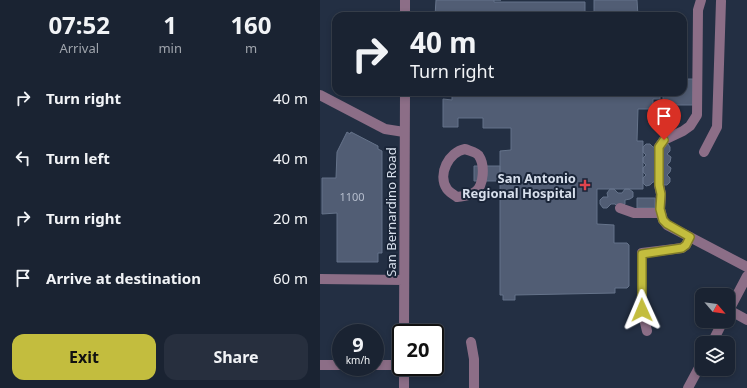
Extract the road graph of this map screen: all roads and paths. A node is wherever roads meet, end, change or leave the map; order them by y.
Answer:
1 (405, 0) edge
2 (701, 0) edge
3 (720, 2) dead end
4 (405, 12) edge
5 (320, 95) edge
6 (405, 96) edge
7 (404, 132) junction
8 (704, 152) dead end
9 (457, 197) joint
10 (620, 208) dead end
11 (661, 213) junction
12 (690, 237) junction
13 (747, 267) edge
14 (747, 276) edge
15 (320, 279) edge
16 (404, 280) junction
17 (735, 299) edge
18 (735, 314) edge
19 (747, 320) edge
20 (404, 324) edge
21 (647, 331) dead end
22 (471, 342) dead end
23 (320, 365) edge
24 (332, 365) edge
25 (695, 375) edge
26 (404, 376) edge
27 (404, 388) edge
28 (474, 388) edge
29 (688, 388) edge

1 - 4 street
2 - 11 street
3 - 8 street
5 - 7 street
6 - 7 street, San Bernardino Road
7 - 16 street, San Bernardino Road
9 - 9 street
10 - 11 street
11 - 12 street
12 - 13 street
12 - 21 street
14 - 17 street
15 - 16 street
16 - 20 street, San Bernardino Road
18 - 19 street
22 - 28 street
23 - 24 street
25 - 29 street
26 - 27 street

